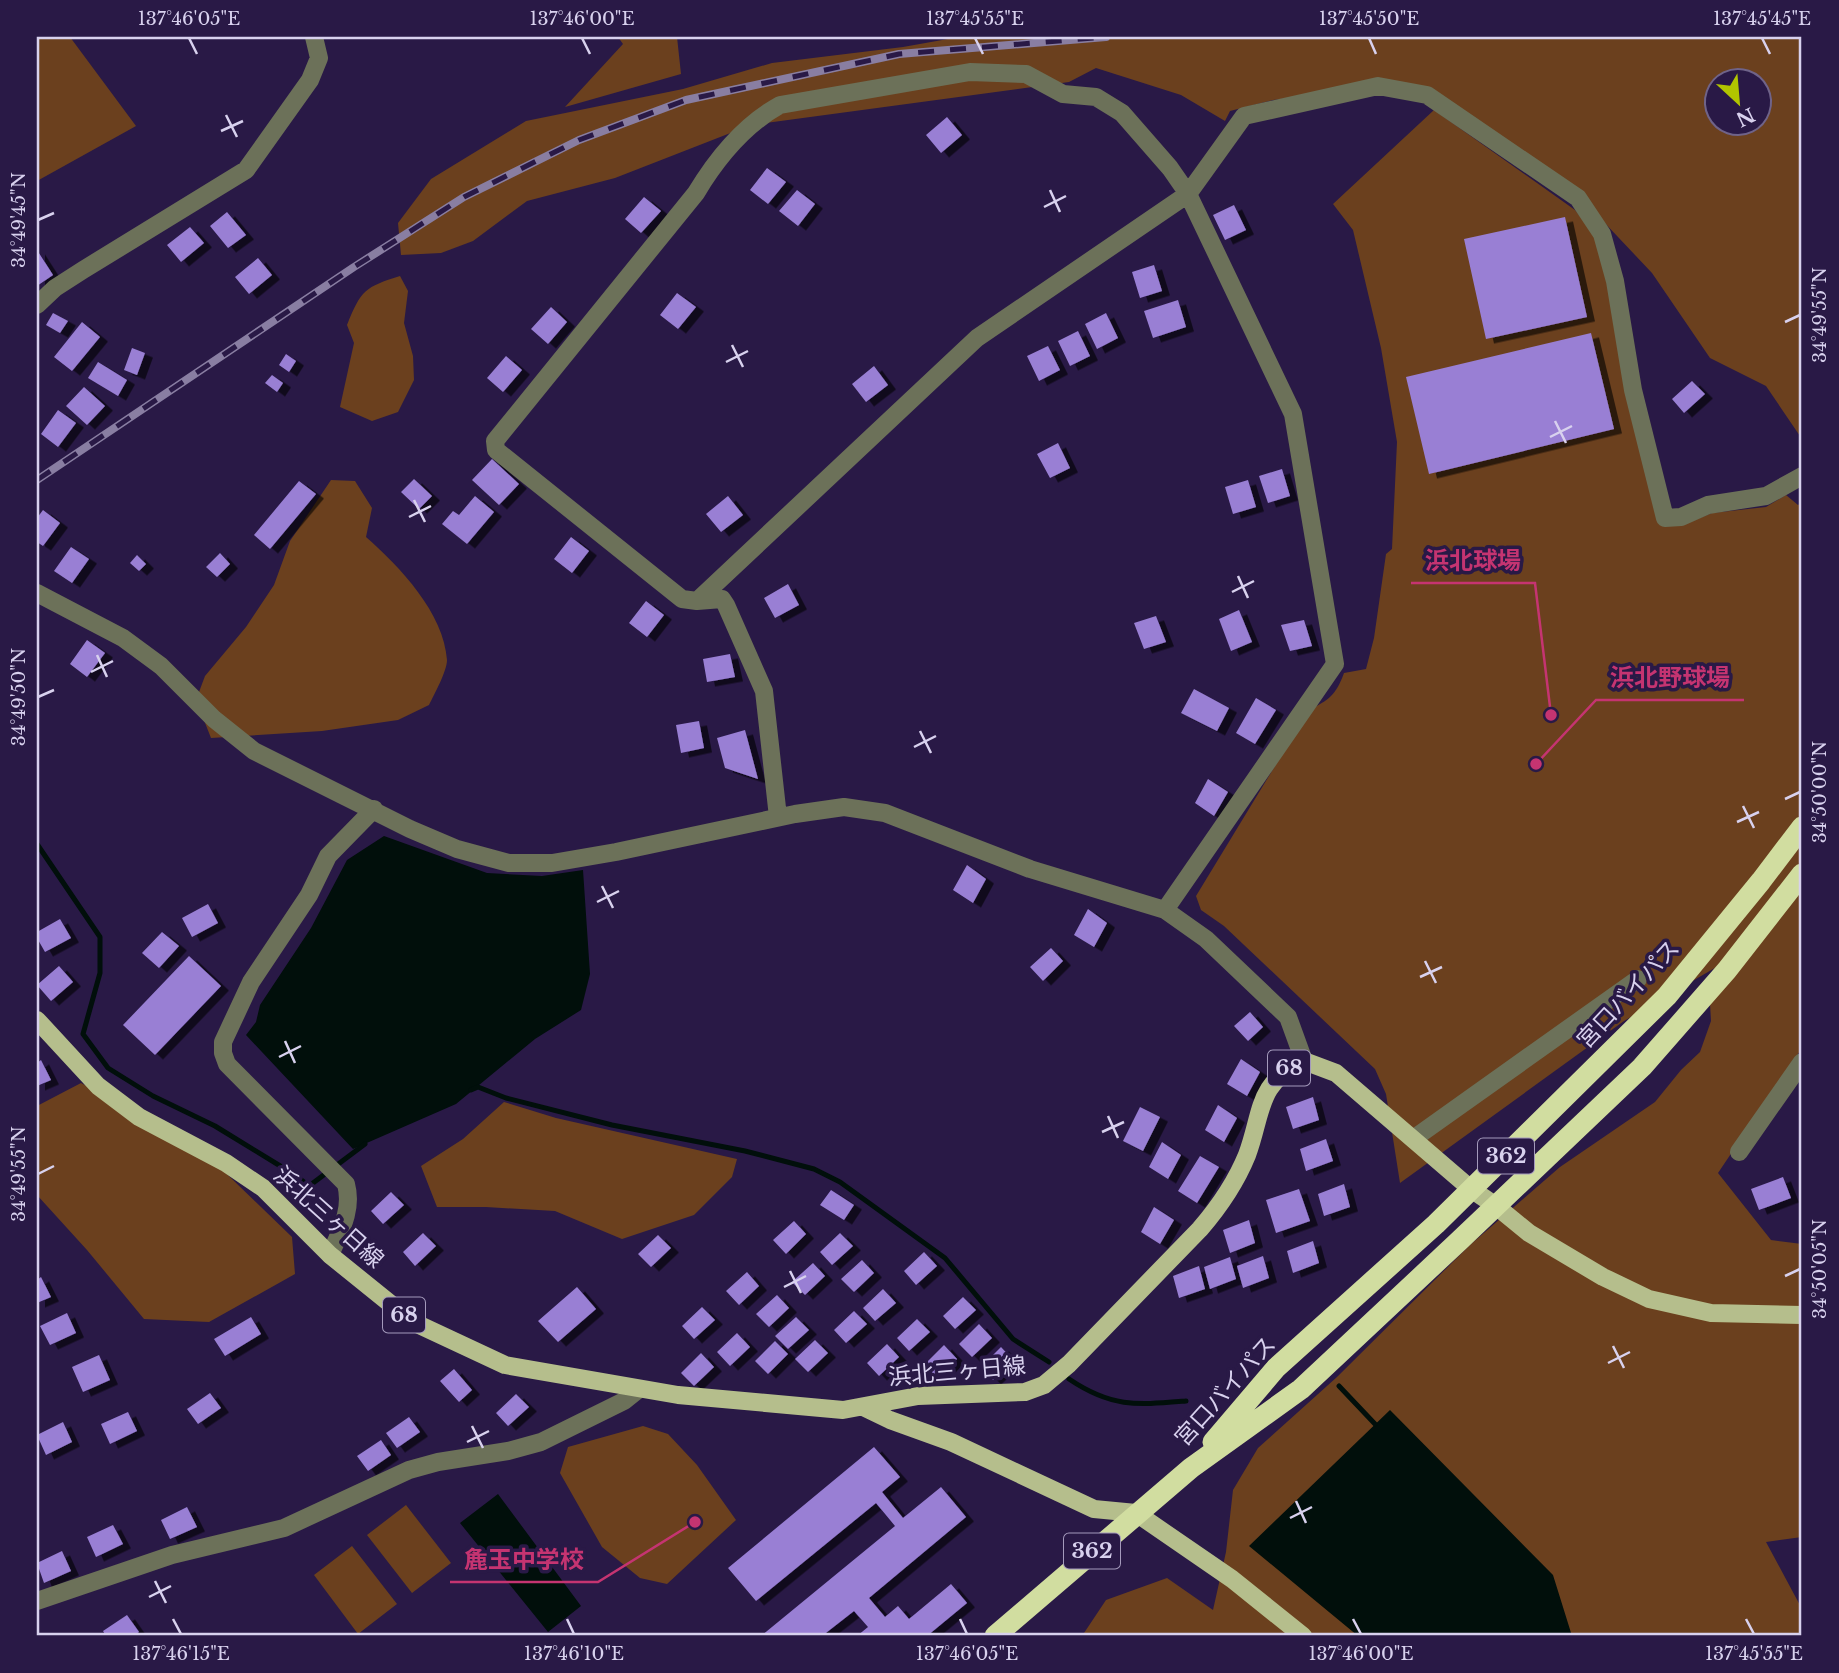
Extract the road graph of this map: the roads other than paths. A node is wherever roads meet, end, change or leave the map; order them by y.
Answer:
1 (314, 37) edge
2 (1188, 194) junction
3 (37, 305) edge
4 (1802, 476) edge
5 (37, 593) edge
6 (697, 601) junction
7 (374, 809) junction
8 (778, 817) junction
9 (1802, 827) edge
10 (1802, 874) edge
11 (1165, 910) junction
12 (1638, 979) dead end
13 (37, 1020) edge
14 (1304, 1061) junction
15 (1802, 1062) edge
16 (1413, 1139) junction
17 (1739, 1152) dead end
18 (1471, 1189) junction
19 (1496, 1206) junction
20 (330, 1255) junction
21 (1802, 1315) edge
22 (639, 1389) junction
23 (863, 1407) junction
24 (1191, 1468) junction
25 (1136, 1513) junction
26 (37, 1601) edge
27 (995, 1636) edge
28 (1303, 1636) edge

1 - 3 street
2 - 4 street
2 - 6 street
2 - 6 street
2 - 11 street
5 - 7 street
6 - 8 street
7 - 8 street
7 - 20 street
8 - 11 street
9 - 18 highway, 宮口バイパス / 362
10 - 19 highway, 宮口バイパス / 362
11 - 14 street
12 - 16 street
13 - 20 main road, 浜北三ヶ日線 / 68
14 - 16 main road, 68
14 - 23 main road, 浜北三ヶ日線 / 68
15 - 17 street
16 - 18 main road, 68
18 - 19 main road, 68
18 - 24 highway, 宮口バイパス / 362
19 - 21 main road, 68
19 - 24 highway, 宮口バイパス / 362
20 - 22 main road, 浜北三ヶ日線 / 68
22 - 23 main road, 浜北三ヶ日線 / 68
22 - 26 street
23 - 25 main road
24 - 25 highway, 362
25 - 27 highway, 362
25 - 28 main road

